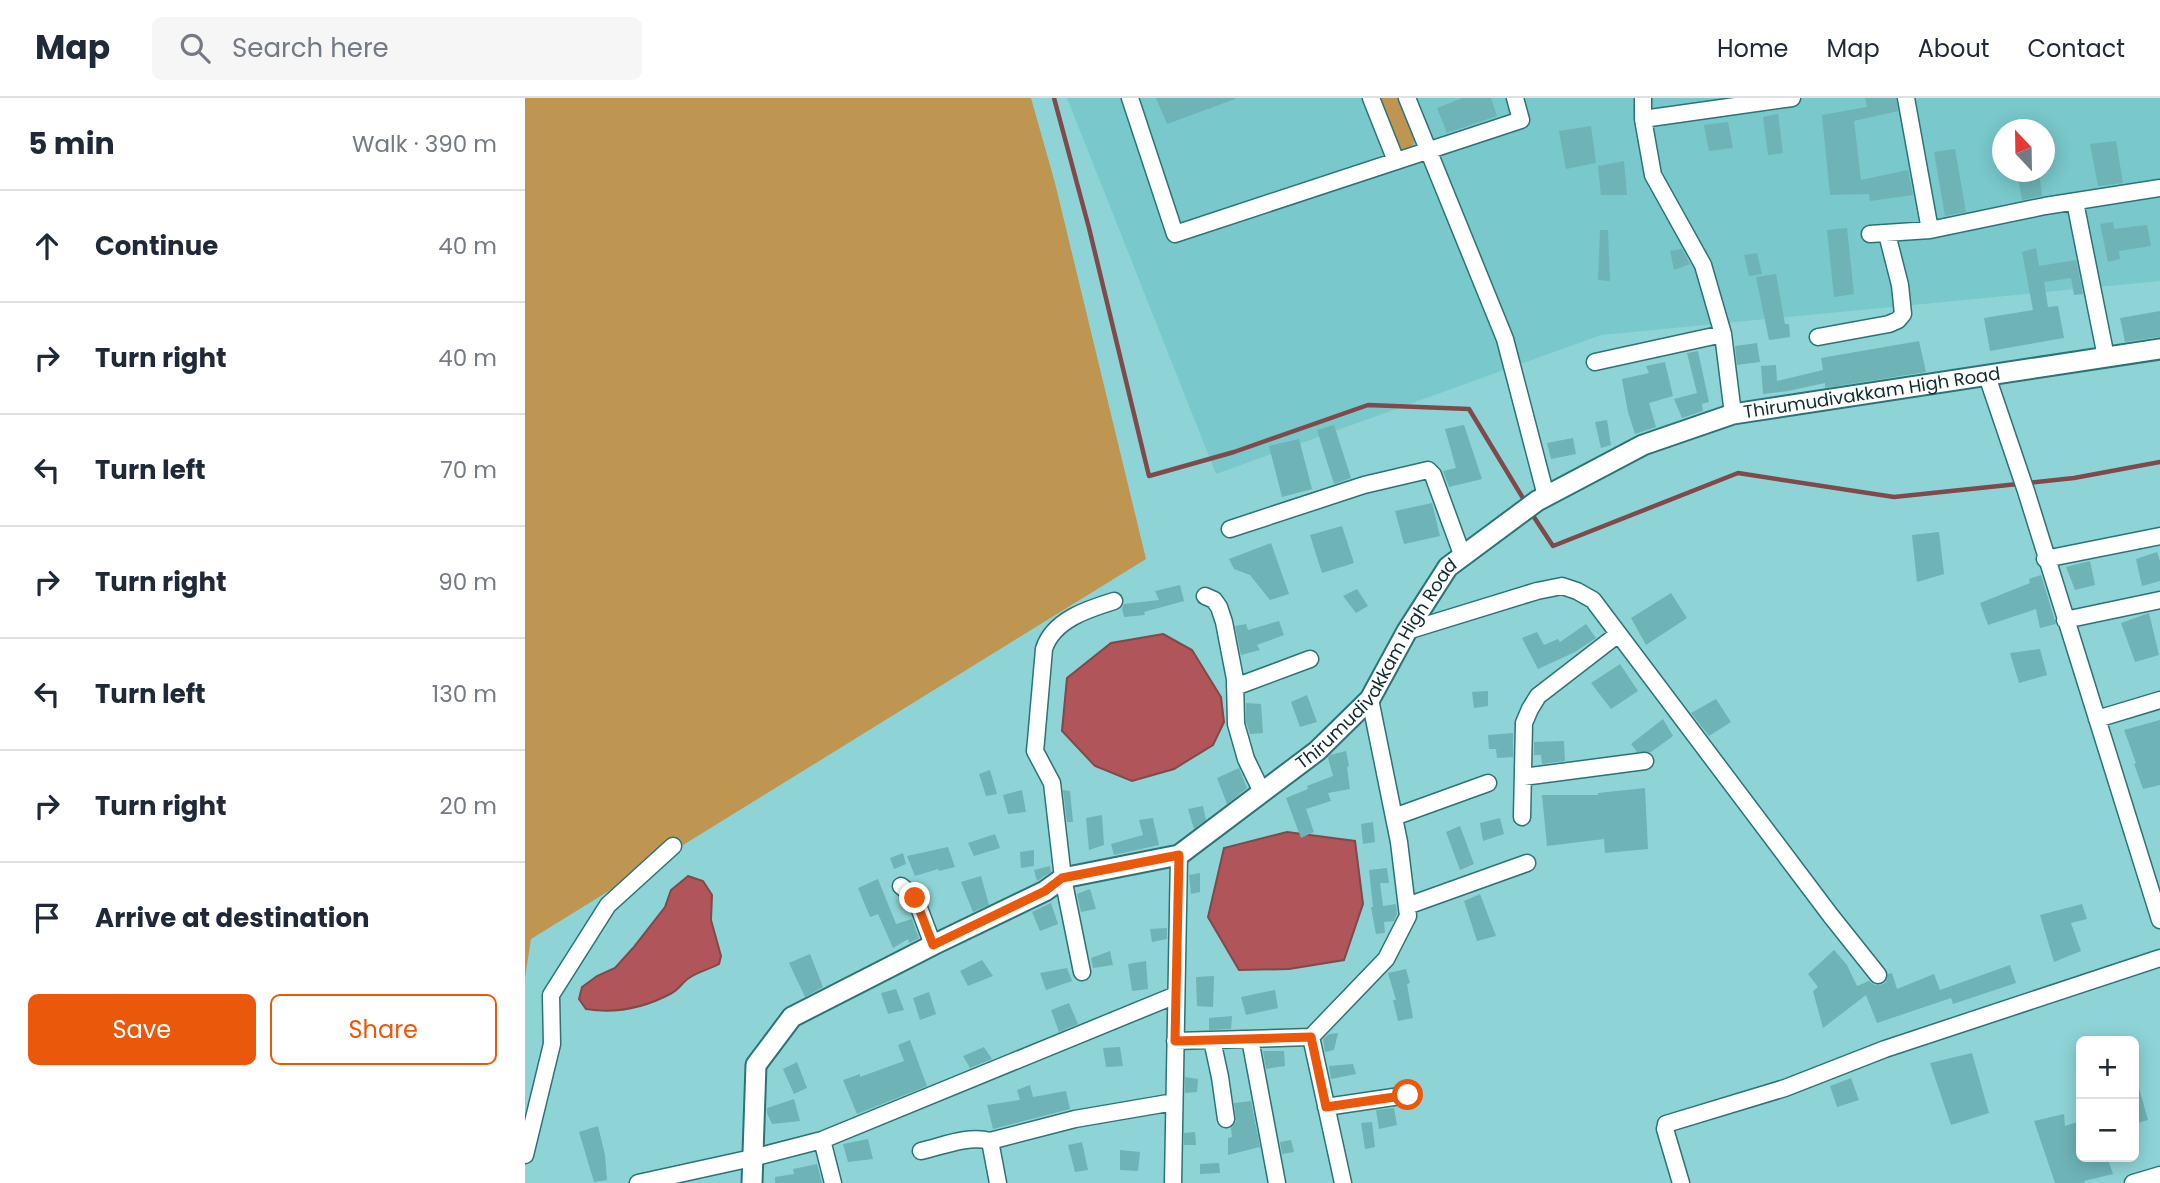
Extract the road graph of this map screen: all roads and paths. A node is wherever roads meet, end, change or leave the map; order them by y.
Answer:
1 (1130, 98) edge
2 (1371, 98) edge
3 (1407, 98) edge
4 (1515, 98) edge
5 (1643, 98) edge
6 (1792, 98) edge
7 (1906, 98) edge
8 (1643, 120) junction
9 (1429, 150) junction
10 (1396, 161) junction
11 (2160, 188) edge
12 (2075, 202) junction
13 (1930, 230) junction
14 (1870, 234) dead end
15 (1887, 234) junction
16 (1723, 334) junction
17 (1818, 337) dead end
18 (2160, 349) edge
19 (2106, 357) junction
20 (1595, 362) dead end
21 (1987, 376) junction
22 (1733, 414) junction
23 (1541, 499) junction
24 (1230, 529) dead end
25 (2160, 536) edge
26 (1463, 556) junction
27 (2045, 559) junction
28 (1205, 596) dead end
29 (2160, 600) edge
30 (1114, 601) dead end
31 (2065, 620) junction
32 (1408, 631) junction
33 (1617, 635) junction
34 (1310, 659) dead end
35 (1235, 687) junction
36 (1370, 699) junction
37 (2160, 700) edge
38 (2097, 719) junction
39 (1645, 761) dead end
40 (1523, 777) junction
41 (1488, 783) dead end
42 (1262, 792) junction
43 (1394, 817) junction
44 (1522, 817) dead end
45 (673, 846) dead end
46 (1179, 855) junction
47 (1527, 863) dead end
48 (1062, 878) junction
49 (901, 886) dead end
50 (1407, 906) junction
51 (2160, 920) edge
52 (933, 945) junction
53 (2160, 958) edge
54 (1082, 972) dead end
55 (1878, 975) dead end
56 (1176, 995) junction
57 (1311, 1037) junction
58 (1250, 1039) junction
59 (1212, 1040) junction
60 (1175, 1041) junction
61 (1408, 1095) dead end
62 (1174, 1102) junction
63 (1326, 1107) junction
64 (1226, 1119) dead end
65 (822, 1140) junction
66 (990, 1142) junction
67 (921, 1151) dead end
68 (525, 1156) edge
69 (752, 1158) junction
70 (2160, 1175) edge
71 (638, 1183) edge
72 (752, 1183) edge
73 (833, 1183) edge
74 (997, 1183) edge
75 (1173, 1183) edge
76 (1276, 1183) edge
77 (1343, 1183) edge
78 (1681, 1183) edge
79 (2133, 1183) edge

1 - 10 street
2 - 10 street
3 - 9 street
4 - 9 street
5 - 8 street
6 - 8 street
7 - 13 street
8 - 16 street
9 - 10 street
9 - 23 street
11 - 12 street
12 - 13 street
12 - 19 street
13 - 15 street
14 - 15 street
15 - 17 street
16 - 20 street
16 - 22 street
18 - 19 street, Thirumudivakkam High Road
19 - 21 street, Thirumudivakkam High Road
21 - 22 street, Thirumudivakkam High Road
21 - 27 street
22 - 23 street, Thirumudivakkam High Road
23 - 26 street, Thirumudivakkam High Road
24 - 26 street
25 - 27 street
26 - 32 street, Thirumudivakkam High Road
27 - 31 street
28 - 35 street
29 - 31 street
30 - 48 street
31 - 38 street
32 - 33 street
32 - 36 street, Thirumudivakkam High Road
33 - 40 street
33 - 55 street
34 - 35 street
35 - 42 street
36 - 42 street, Thirumudivakkam High Road
36 - 43 street
37 - 38 street
38 - 51 street
39 - 40 street
40 - 44 street
41 - 43 street
42 - 46 street, Thirumudivakkam High Road
43 - 50 street
45 - 68 street
46 - 48 street, Thirumudivakkam High Road
46 - 56 street
47 - 50 street
48 - 52 street, Thirumudivakkam High Road
48 - 54 street
49 - 52 street
50 - 57 street
52 - 69 street, Thirumudivakkam High Road
53 - 78 street
56 - 60 street
56 - 65 street
57 - 58 street
57 - 63 street
58 - 59 street
58 - 76 street
59 - 60 street
59 - 64 street
60 - 62 street
61 - 63 street
62 - 66 street
62 - 75 street
63 - 77 street
65 - 69 street
65 - 73 street
66 - 67 street
66 - 74 street
69 - 71 street
69 - 72 street, Thirumudivakkam High Road
70 - 79 street

